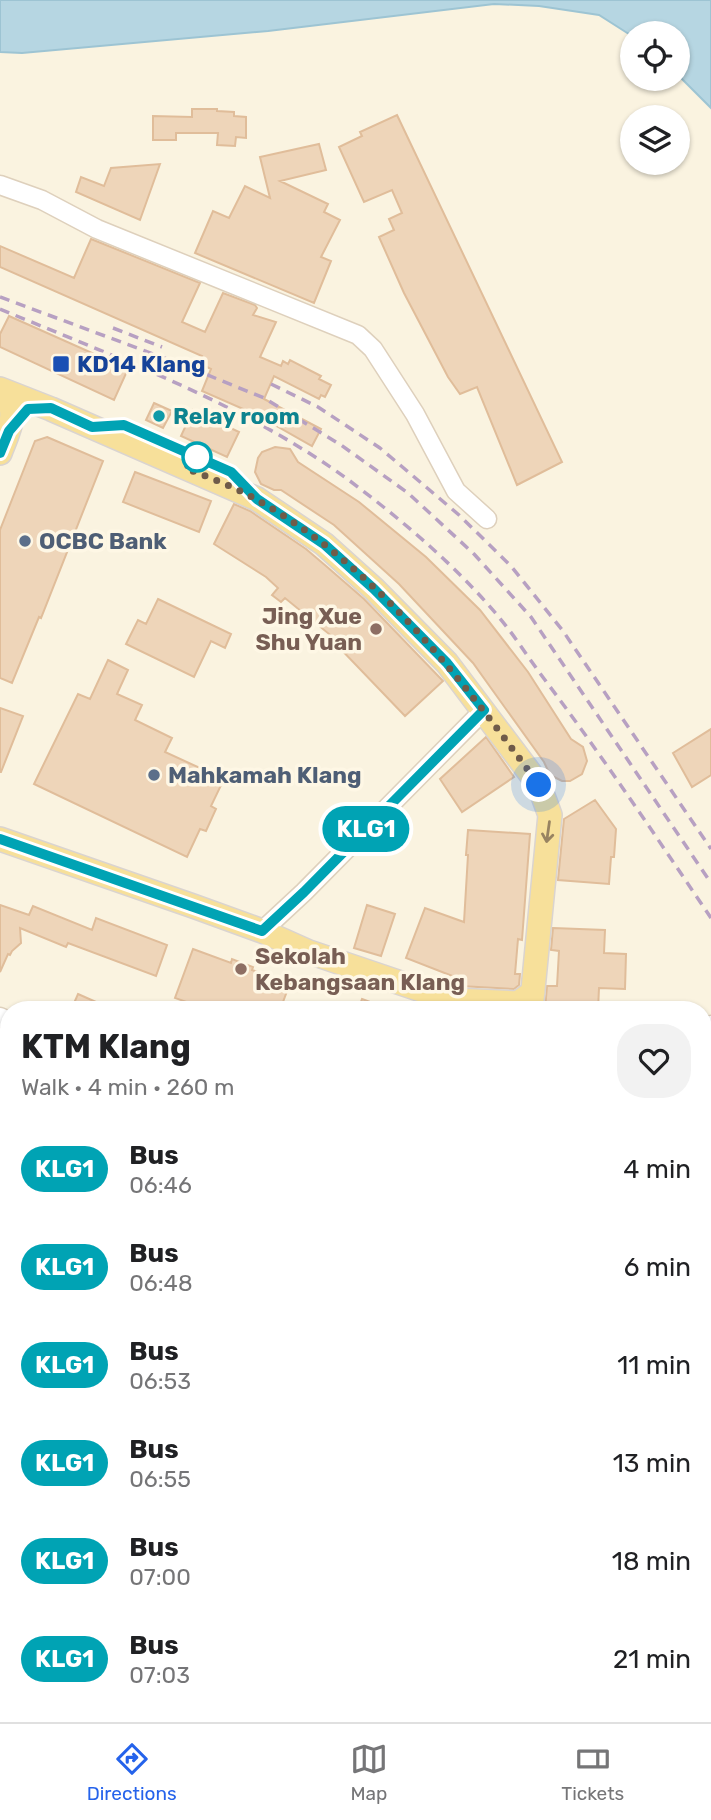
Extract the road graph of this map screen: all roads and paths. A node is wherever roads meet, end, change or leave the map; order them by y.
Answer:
1 (0, 185) edge
2 (0, 390) edge
3 (51, 408) junction
4 (9, 431) junction
5 (0, 453) edge
6 (487, 519) dead end
7 (484, 710) junction
8 (0, 839) edge
9 (262, 931) junction
10 (448, 999) junction
11 (452, 1001) edge
12 (483, 1001) edge
13 (532, 1001) edge

1 - 6 street
2 - 3 main road
2 - 4 main road
3 - 4 main road
3 - 7 main road
4 - 5 main road
7 - 9 street
7 -> 13 main road
8 - 9 main road
9 - 10 main road
10 - 11 main road
10 - 12 main road

